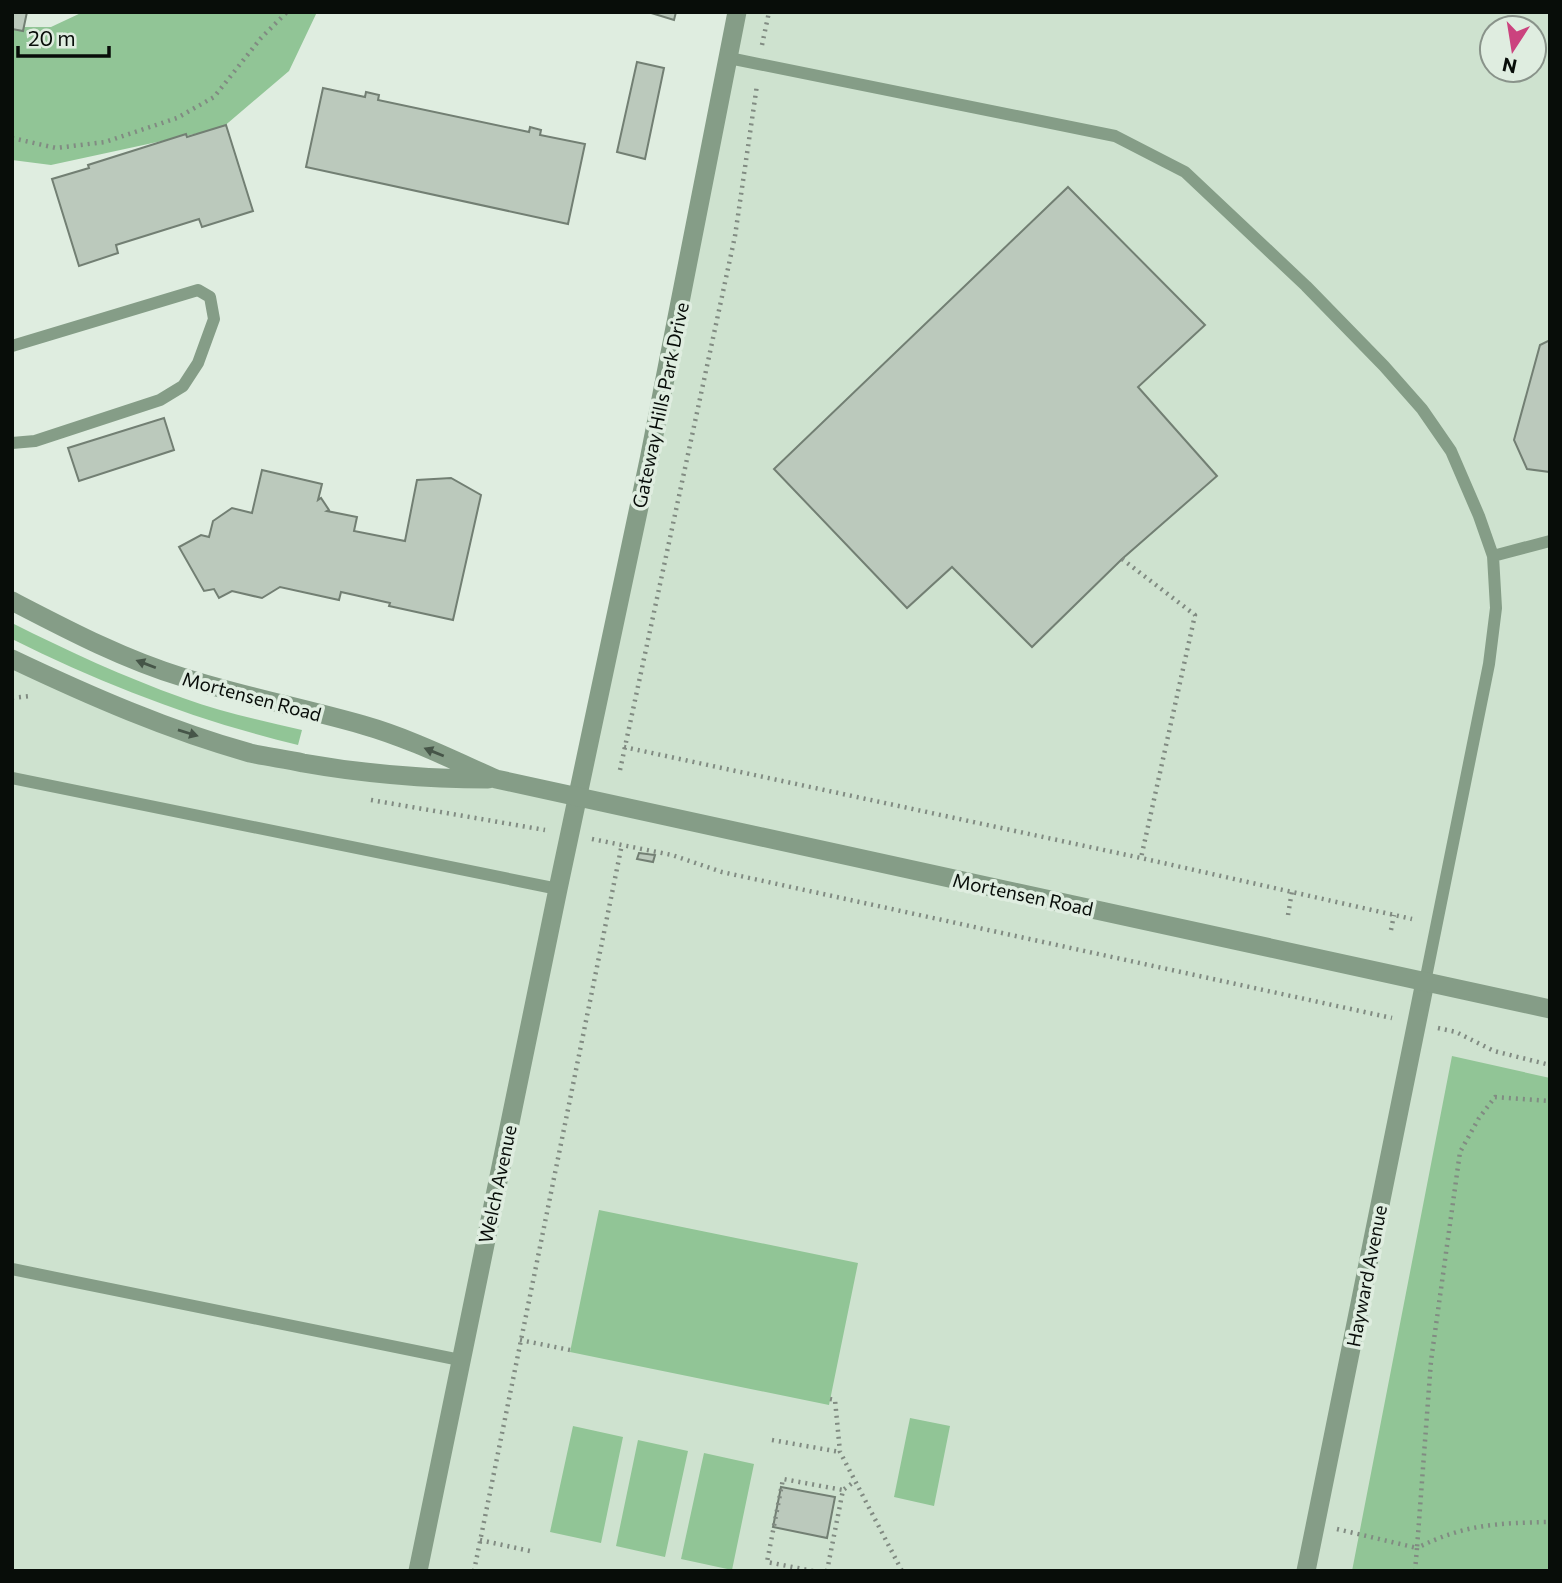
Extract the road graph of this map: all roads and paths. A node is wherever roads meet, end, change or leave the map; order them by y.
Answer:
1 (287, 12) edge
2 (737, 12) edge
3 (769, 12) edge
4 (763, 40) dead end
5 (729, 58) junction
6 (754, 104) dead end
7 (12, 138) edge
8 (12, 346) edge
9 (12, 443) edge
10 (1550, 541) edge
11 (1493, 556) junction
12 (1122, 559) dead end
13 (12, 601) edge
14 (12, 659) edge
15 (35, 695) dead end
16 (12, 698) edge
17 (624, 747) junction
18 (620, 770) dead end
19 (12, 779) edge
20 (496, 779) junction
21 (577, 797) junction
22 (593, 839) dead end
23 (622, 844) junction
24 (1141, 858) junction
25 (558, 889) junction
26 (1292, 891) junction
27 (1288, 915) dead end
28 (1394, 915) junction
29 (1412, 919) dead end
30 (1391, 930) dead end
31 (1425, 982) junction
32 (1550, 1009) edge
33 (1394, 1019) dead end
34 (1445, 1029) dead end
35 (1550, 1065) edge
36 (1550, 1101) edge
37 (12, 1269) edge
38 (520, 1340) junction
39 (570, 1350) dead end
40 (460, 1360) junction
41 (830, 1399) dead end
42 (772, 1440) dead end
43 (840, 1452) junction
44 (855, 1481) junction
45 (843, 1490) junction
46 (1550, 1522) edge
47 (1316, 1524) junction
48 (480, 1540) junction
49 (1417, 1548) junction
50 (530, 1551) dead end
51 (418, 1571) edge
52 (474, 1571) edge
53 (813, 1571) edge
54 (827, 1571) edge
55 (902, 1571) edge
56 (1306, 1571) edge
57 (1415, 1571) edge

1 - 7 path
2 - 5 street, Gateway Hills Park Drive
3 - 4 path
5 - 11 lane
5 - 21 street, Gateway Hills Park Drive
6 - 17 path
8 - 9 lane
10 - 11 lane
11 - 31 lane
12 - 24 path
20 -> 13 street, Mortensen Road
14 -> 20 street, Mortensen Road
15 - 16 path
17 - 18 path
17 - 24 path
19 - 25 lane
20 - 21 street, Mortensen Road
21 - 25 street, Welch Avenue
21 - 31 street, Mortensen Road
22 - 23 path
23 - 33 path
23 - 38 path
24 - 26 path
25 - 40 street, Welch Avenue
26 - 27 path
26 - 28 path
28 - 29 path
28 - 30 path
31 - 32 street, Mortensen Road
31 - 47 street, Hayward Avenue
34 - 35 path
36 - 49 path
37 - 40 lane
38 - 39 path
38 - 48 path
40 - 51 street, Welch Avenue
41 - 43 path
42 - 43 path
43 - 44 path
44 - 45 path
44 - 55 path
45 - 53 path
45 - 54 path
46 - 49 path
47 - 49 path
47 - 56 street, Hayward Avenue
48 - 50 path
48 - 52 path
49 - 57 path

